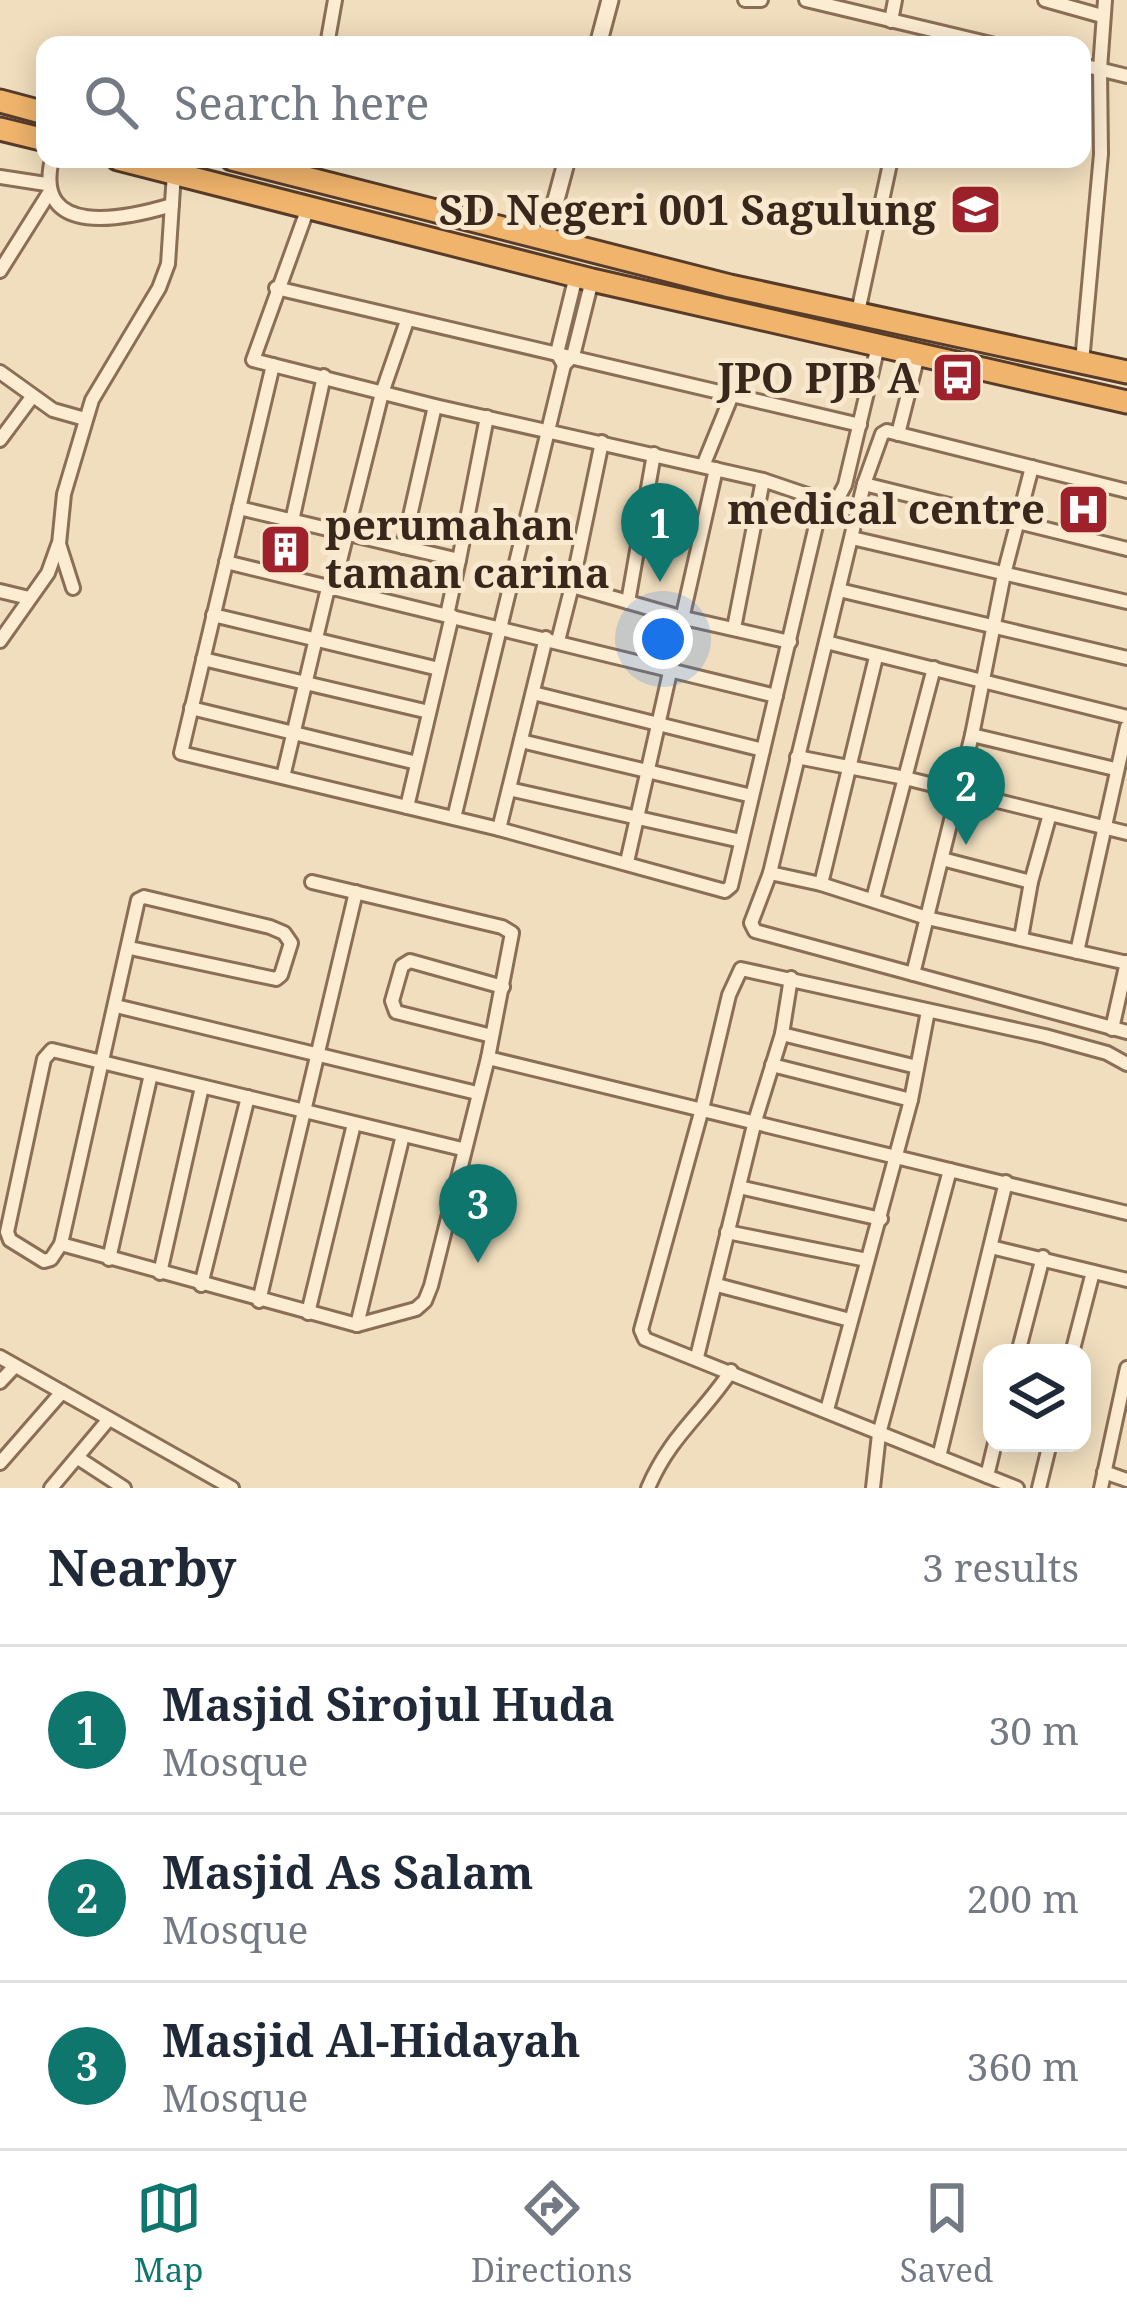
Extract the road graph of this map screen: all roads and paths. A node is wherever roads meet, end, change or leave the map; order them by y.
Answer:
1 (335, 0) edge
2 (610, 0) edge
3 (745, 0) edge
4 (761, 0) edge
5 (806, 0) edge
6 (895, 0) edge
7 (1045, 0) edge
8 (1105, 0) edge
9 (1102, 16) junction
10 (891, 21) junction
11 (329, 36) edge
12 (600, 36) edge
13 (956, 36) edge
14 (1091, 67) edge
15 (1100, 69) junction
16 (1127, 76) edge
17 (0, 101) edge
18 (36, 110) edge
19 (0, 129) edge
20 (36, 138) edge
21 (50, 168) edge
22 (154, 168) edge
23 (303, 168) edge
24 (565, 168) edge
25 (889, 168) edge
26 (174, 173) junction
27 (0, 177) edge
28 (47, 188) junction
29 (172, 205) junction
30 (308, 208) junction
31 (546, 237) junction
32 (0, 271) edge
33 (584, 278) junction
34 (276, 288) junction
35 (858, 312) junction
36 (407, 321) junction
37 (878, 346) junction
38 (918, 355) junction
39 (565, 358) junction
40 (1082, 362) junction
41 (273, 365) junction
42 (0, 371) edge
43 (1127, 372) edge
44 (324, 376) junction
45 (382, 393) junction
46 (731, 394) junction
47 (32, 397) junction
48 (1127, 402) edge
49 (435, 406) junction
50 (487, 417) junction
51 (85, 419) junction
52 (860, 425) junction
53 (548, 429) junction
54 (898, 434) junction
55 (0, 440) edge
56 (602, 442) junction
57 (654, 454) junction
58 (709, 467) junction
59 (1031, 467) junction
60 (763, 480) junction
61 (864, 484) junction
62 (1127, 491) edge
63 (822, 500) junction
64 (239, 508) junction
65 (1018, 520) junction
66 (292, 521) junction
67 (348, 535) junction
68 (851, 538) junction
69 (59, 544) junction
70 (403, 547) junction
71 (1127, 548) edge
72 (459, 560) junction
73 (226, 562) junction
74 (1004, 574) junction
75 (572, 586) junction
76 (73, 588) dead end
77 (331, 588) junction
78 (838, 590) junction
79 (0, 592) edge
80 (29, 598) junction
81 (628, 602) junction
82 (1127, 602) edge
83 (213, 615) junction
84 (449, 616) junction
85 (684, 618) junction
86 (995, 627) junction
87 (502, 628) junction
88 (734, 628) junction
89 (316, 639) junction
90 (552, 640) junction
91 (0, 641) edge
92 (790, 642) junction
93 (826, 642) junction
94 (876, 657) junction
95 (1127, 658) edge
96 (202, 659) junction
97 (671, 668) junction
98 (934, 668) junction
99 (439, 669) junction
100 (982, 680) junction
101 (306, 684) junction
102 (533, 692) junction
103 (776, 696) junction
104 (190, 708) junction
105 (429, 712) junction
106 (1127, 717) edge
107 (658, 725) junction
108 (1127, 727) edge
109 (294, 733) junction
110 (972, 735) junction
111 (520, 741) junction
112 (763, 750) junction
113 (797, 757) junction
114 (417, 763) junction
115 (851, 766) junction
116 (1115, 770) junction
117 (647, 771) junction
118 (283, 777) junction
119 (905, 778) junction
120 (509, 789) junction
121 (958, 791) junction
122 (752, 796) junction
123 (406, 807) junction
124 (1050, 814) junction
125 (454, 818) junction
126 (636, 820) junction
127 (499, 829) junction
128 (1107, 830) junction
129 (1127, 833) edge
130 (741, 842) junction
131 (942, 859) junction
132 (628, 862) junction
133 (770, 873) junction
134 (313, 882) dead end
135 (1031, 882) junction
136 (821, 884) junction
137 (356, 892) junction
138 (873, 899) junction
139 (927, 918) junction
140 (1022, 938) junction
141 (130, 947) junction
142 (1077, 952) junction
143 (1127, 963) edge
144 (913, 974) junction
145 (790, 978) junction
146 (503, 987) junction
147 (116, 1006) junction
148 (928, 1011) junction
149 (1120, 1030) edge
150 (782, 1034) junction
151 (493, 1036) junction
152 (319, 1054) junction
153 (488, 1058) junction
154 (100, 1061) junction
155 (1127, 1064) edge
156 (772, 1065) junction
157 (917, 1067) junction
158 (151, 1074) junction
159 (202, 1087) junction
160 (477, 1094) junction
161 (248, 1097) junction
162 (911, 1100) junction
163 (702, 1109) junction
164 (302, 1112) junction
165 (755, 1121) junction
166 (354, 1124) junction
167 (403, 1135) junction
168 (462, 1149) junction
169 (897, 1155) junction
170 (950, 1171) junction
171 (1006, 1182) junction
172 (739, 1187) junction
173 (1127, 1213) edge
174 (881, 1219) junction
175 (727, 1232) junction
176 (61, 1244) junction
177 (991, 1247) junction
178 (1043, 1257) junction
179 (109, 1259) junction
180 (867, 1260) junction
181 (1093, 1272) junction
182 (160, 1273) junction
183 (1127, 1280) edge
184 (201, 1285) junction
185 (717, 1285) junction
186 (259, 1301) junction
187 (308, 1313) junction
188 (850, 1320) junction
189 (357, 1325) junction
190 (1020, 1344) edge
191 (1074, 1344) edge
192 (0, 1357) edge
193 (697, 1357) junction
194 (16, 1366) junction
195 (1127, 1368) edge
196 (731, 1371) junction
197 (0, 1382) edge
198 (62, 1392) junction
199 (827, 1410) junction
200 (1122, 1418) edge
201 (109, 1419) junction
202 (880, 1434) junction
203 (993, 1452) edge
204 (1048, 1452) edge
205 (939, 1457) junction
206 (78, 1458) junction
207 (0, 1463) edge
208 (1104, 1472) junction
209 (986, 1476) junction
210 (1127, 1480) edge
211 (51, 1488) edge
212 (124, 1488) edge
213 (232, 1488) edge
214 (647, 1488) edge
215 (873, 1488) edge
216 (1017, 1488) edge
217 (1039, 1488) edge
218 (1100, 1488) edge

1 - 11 street
2 - 12 street
3 - 4 street
5 - 10 street
6 - 10 street
7 - 9 street
8 - 9 street
9 - 15 street
10 - 13 street
14 - 15 street
15 - 16 street
15 - 40 street
17 - 18 highway
19 - 20 highway
21 - 28 street
22 - 26 highway
23 - 31 highway
24 - 31 street
25 - 35 street
26 - 29 street
26 - 30 highway
27 - 28 street
28 - 29 street
28 - 32 street
29 - 51 street
30 - 33 highway
30 - 34 street
31 - 35 highway
33 - 37 highway
33 - 39 street
34 - 36 street
34 - 41 street
35 - 40 highway
36 - 39 street
36 - 45 street
37 - 38 highway
37 - 52 street
38 - 48 highway
38 - 54 street
39 - 46 street
39 - 53 street
40 - 43 highway
41 - 44 street
41 - 64 street
42 - 47 street
44 - 45 street
44 - 66 street
45 - 49 street
45 - 67 street
46 - 52 street
46 - 58 street
47 - 51 street
47 - 55 street
49 - 50 street
49 - 70 street
50 - 53 street
50 - 72 street
51 - 69 street
52 - 63 street
53 - 56 street
53 - 87 street
54 - 59 street
54 - 61 street
56 - 57 street
56 - 75 street
57 - 58 street
57 - 81 street
58 - 60 street
58 - 85 street
59 - 62 street
59 - 65 street
60 - 63 street
60 - 88 street
61 - 65 street
61 - 68 street
63 - 92 street
64 - 66 street
64 - 73 street
65 - 71 street
65 - 74 street
66 - 67 street
67 - 70 street
67 - 77 street
68 - 74 street
68 - 78 street
69 - 76 street
69 - 80 street
70 - 72 street
72 - 84 street
73 - 77 street
73 - 83 street
74 - 82 street
74 - 86 street
75 - 81 street
75 - 90 street
77 - 84 street
77 - 89 street
78 - 86 street
78 - 93 street
79 - 80 street
80 - 91 street
81 - 85 street
83 - 89 street
83 - 96 street
84 - 87 street
84 - 99 street
85 - 88 street
85 - 97 street
86 - 95 street
86 - 100 street
87 - 90 street
87 - 125 street
88 - 92 street
89 - 99 street
89 - 101 street
90 - 97 street
90 - 102 street
92 - 103 street
93 - 94 street
93 - 113 street
94 - 98 street
94 - 115 street
96 - 101 street
96 - 104 street
97 - 103 street
97 - 107 street
98 - 100 street
98 - 119 street
99 - 105 street
100 - 106 street
100 - 110 street
101 - 105 street
101 - 109 street
102 - 107 street
102 - 111 street
103 - 112 street
104 - 109 street
104 - 118 street
105 - 114 street
107 - 112 street
107 - 117 street
108 - 116 street
109 - 114 street
109 - 118 street
110 - 116 street
110 - 121 street
111 - 117 street
111 - 120 street
112 - 122 street
113 - 115 street
113 - 133 street
114 - 123 street
115 - 119 street
115 - 136 street
116 - 128 street
117 - 122 street
117 - 126 street
118 - 123 street
119 - 121 street
119 - 138 street
120 - 126 street
120 - 127 street
121 - 124 street
121 - 131 street
122 - 130 street
123 - 125 street
124 - 128 street
124 - 135 street
125 - 127 street
126 - 130 street
126 - 132 street
127 - 132 street
128 - 129 street
128 - 142 street
130 - 132 street
131 - 135 street
131 - 139 street
133 - 136 street
133 - 144 street
134 - 137 street
135 - 140 street
136 - 138 street
137 - 146 street
137 - 152 street
138 - 139 street
139 - 140 street
139 - 144 street
140 - 142 street
141 - 141 street
141 - 147 street
142 - 143 street
143 - 149 street
144 - 149 street
145 - 148 street
145 - 150 street
145 - 163 street
146 - 151 street
146 - 151 street
147 - 152 street
147 - 154 street
148 - 155 street
148 - 157 street
150 - 156 street
150 - 157 street
151 - 153 street
152 - 160 street
152 - 164 street
153 - 160 street
153 - 163 street
154 - 158 street
154 - 176 street
154 - 176 street
156 - 162 street
156 - 165 street
157 - 162 street
158 - 159 street
158 - 179 street
159 - 161 street
159 - 182 street
160 - 168 street
161 - 164 street
161 - 184 street
162 - 169 street
163 - 165 street
163 - 193 street
164 - 166 street
164 - 186 street
165 - 169 street
165 - 172 street
166 - 167 street
166 - 187 street
167 - 168 street
167 - 189 street
168 - 189 street
169 - 170 street
169 - 174 street
170 - 171 street
170 - 202 street
171 - 173 street
171 - 177 street
172 - 174 street
172 - 175 street
174 - 180 street
175 - 180 street
175 - 185 street
176 - 179 street
177 - 178 street
177 - 205 street
178 - 181 street
178 - 190 street
179 - 182 street
180 - 188 street
181 - 183 street
181 - 191 street
182 - 184 street
184 - 186 street
185 - 188 street
185 - 193 street
186 - 187 street
187 - 189 street
188 - 199 street
192 - 194 street
193 - 196 street
194 - 197 street
194 - 198 street
195 - 200 street
196 - 199 street
196 - 214 street
198 - 201 street
198 - 207 street
199 - 202 street
200 - 208 street
201 - 206 street
201 - 213 street
202 - 205 street
202 - 215 street
203 - 209 street
204 - 217 street
205 - 209 street
206 - 211 street
206 - 212 street
208 - 210 street
208 - 218 street
209 - 216 street

